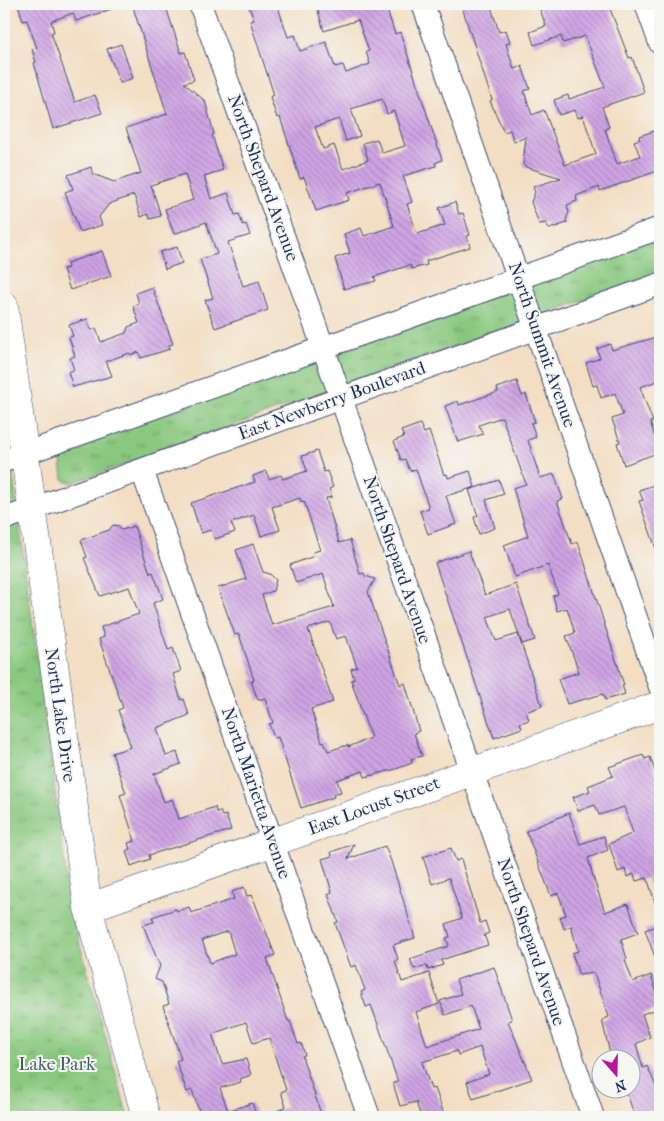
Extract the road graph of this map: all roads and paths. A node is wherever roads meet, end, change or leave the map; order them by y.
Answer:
1 (200, 4) edge
2 (422, 4) edge
3 (646, 4) edge
4 (660, 43) edge
5 (660, 228) edge
6 (519, 278) junction
7 (660, 284) edge
8 (4, 306) edge
9 (536, 328) junction
10 (323, 348) junction
11 (341, 398) junction
12 (14, 457) edge
13 (142, 470) junction
14 (32, 509) junction
15 (4, 519) edge
16 (660, 687) edge
17 (660, 705) edge
18 (472, 772) junction
19 (273, 842) junction
20 (88, 908) junction
21 (146, 1117) edge
22 (369, 1117) edge
23 (593, 1117) edge

1 - 10 street, North Shepard Avenue
2 - 6 street, North Summit Avenue
3 - 4 street
5 - 6 street
6 - 9 street, North Summit Avenue
6 - 10 street
7 - 9 street, East Newberry Boulevard
8 - 12 main road, North Lake Drive
9 - 11 street, East Newberry Boulevard
9 - 16 street, North Summit Avenue
10 - 11 street, North Shepard Avenue
10 - 12 street
11 - 13 street, East Newberry Boulevard
11 - 18 street, North Shepard Avenue
12 - 14 main road, North Lake Drive
13 - 14 street, East Newberry Boulevard
13 - 19 street, North Marietta Avenue
14 - 15 street, East Newberry Boulevard
14 - 20 main road, North Lake Drive
17 - 18 main road, East Locust Street
18 - 19 main road, East Locust Street
18 - 23 street, North Shepard Avenue
19 - 20 main road, East Locust Street
19 - 22 street, North Marietta Avenue
20 - 21 main road, North Lake Drive

